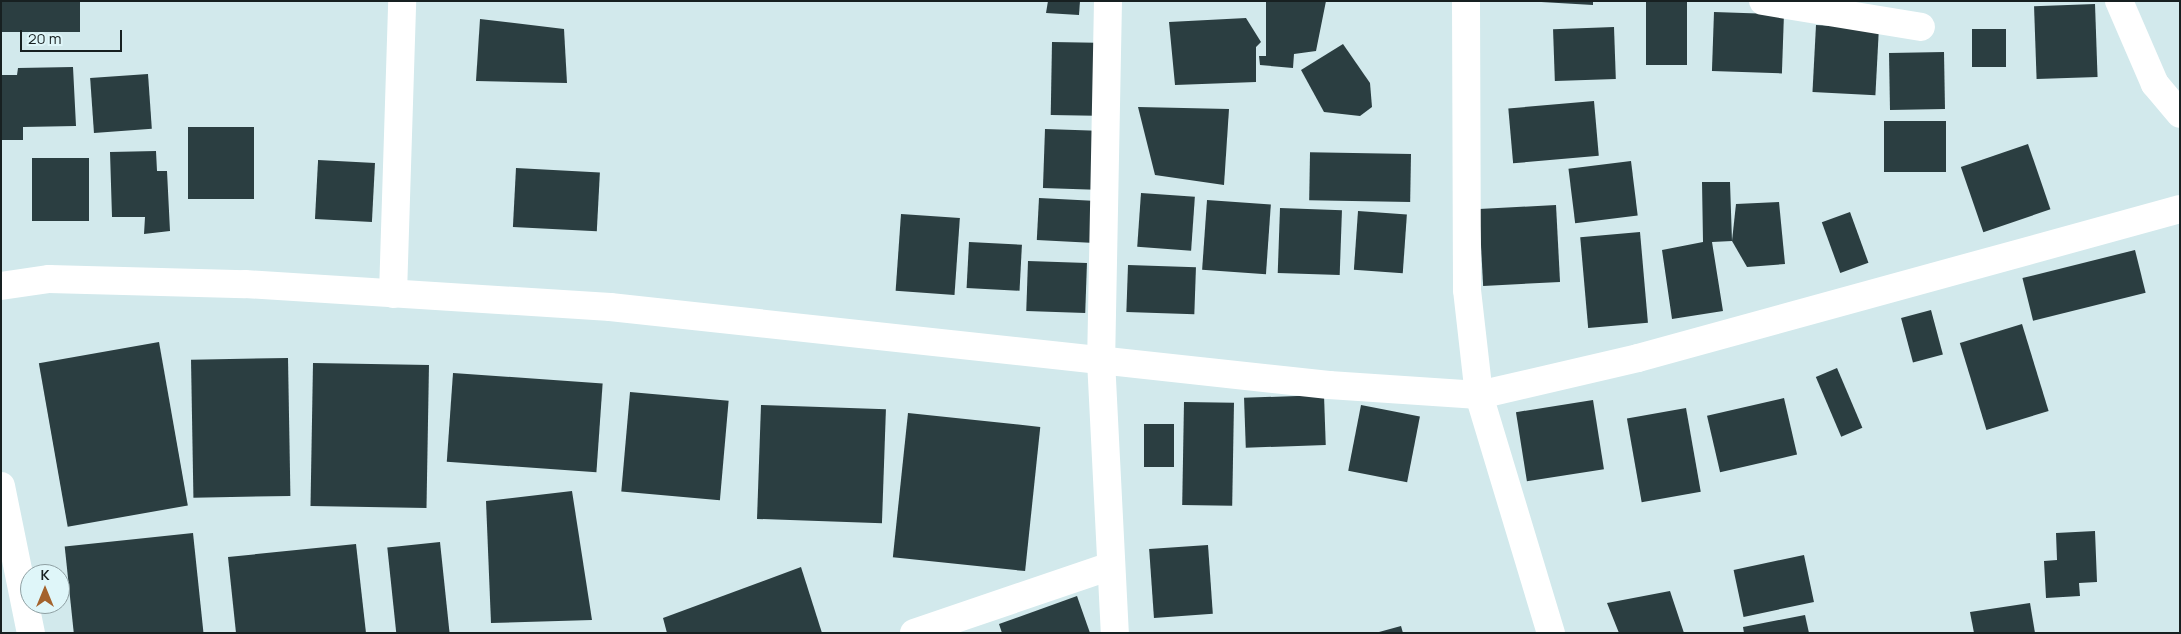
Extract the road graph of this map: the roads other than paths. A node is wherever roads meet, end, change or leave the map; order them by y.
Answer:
1 (402, 1) edge
2 (1108, 1) edge
3 (1466, 1) edge
4 (1763, 1) edge
5 (2119, 1) edge
6 (1921, 27) dead end
7 (2180, 114) edge
8 (2180, 209) edge
9 (1, 286) edge
10 (392, 294) junction
11 (1101, 360) junction
12 (1479, 395) junction
13 (1, 486) edge
14 (1110, 566) junction
15 (31, 633) edge
16 (914, 633) edge
17 (1115, 633) edge
18 (1551, 633) edge

1 - 10 street
2 - 11 street
3 - 12 street
4 - 6 street
5 - 7 street
8 - 12 street
9 - 10 street
10 - 11 street
11 - 12 street
11 - 14 street
12 - 18 street
13 - 15 street
14 - 16 street
14 - 17 street

